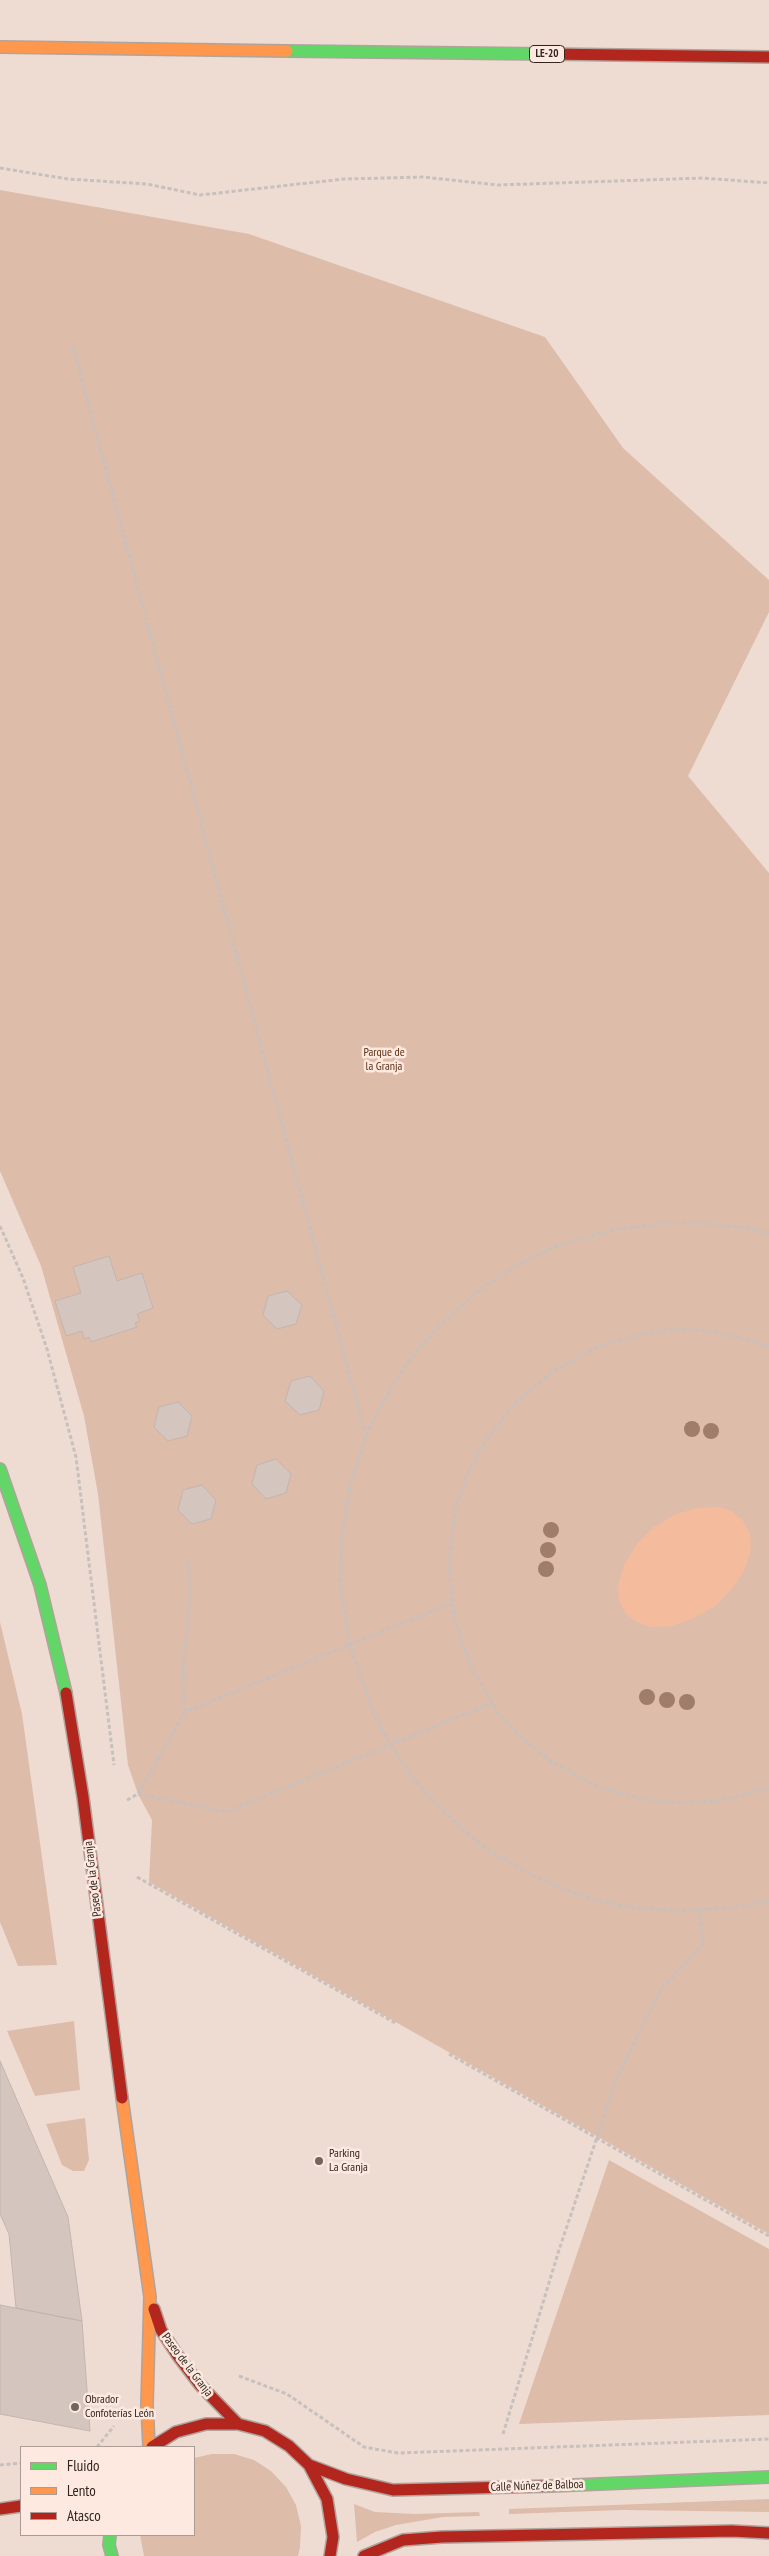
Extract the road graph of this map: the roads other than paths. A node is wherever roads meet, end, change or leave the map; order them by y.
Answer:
1 (0, 47) edge
2 (769, 57) edge
3 (0, 1469) edge
4 (150, 2297) junction
5 (238, 2424) junction
6 (150, 2446) edge
7 (152, 2446) edge
8 (309, 2465) junction
9 (769, 2477) edge
10 (20, 2506) edge
11 (0, 2508) edge
12 (769, 2533) edge
13 (110, 2536) edge
14 (112, 2556) edge
15 (330, 2556) edge
16 (364, 2556) edge

1 - 2 main road, LE-20
3 - 4 main road, Paseo de la Granja
4 - 5 main road, Paseo de la Granja
4 - 6 main road, Paseo de la Granja
5 - 7 main road
5 - 8 main road
8 - 9 main road, Calle Núñez de Balboa
8 - 15 main road
10 - 11 main road
12 - 16 main road
13 - 14 main road

